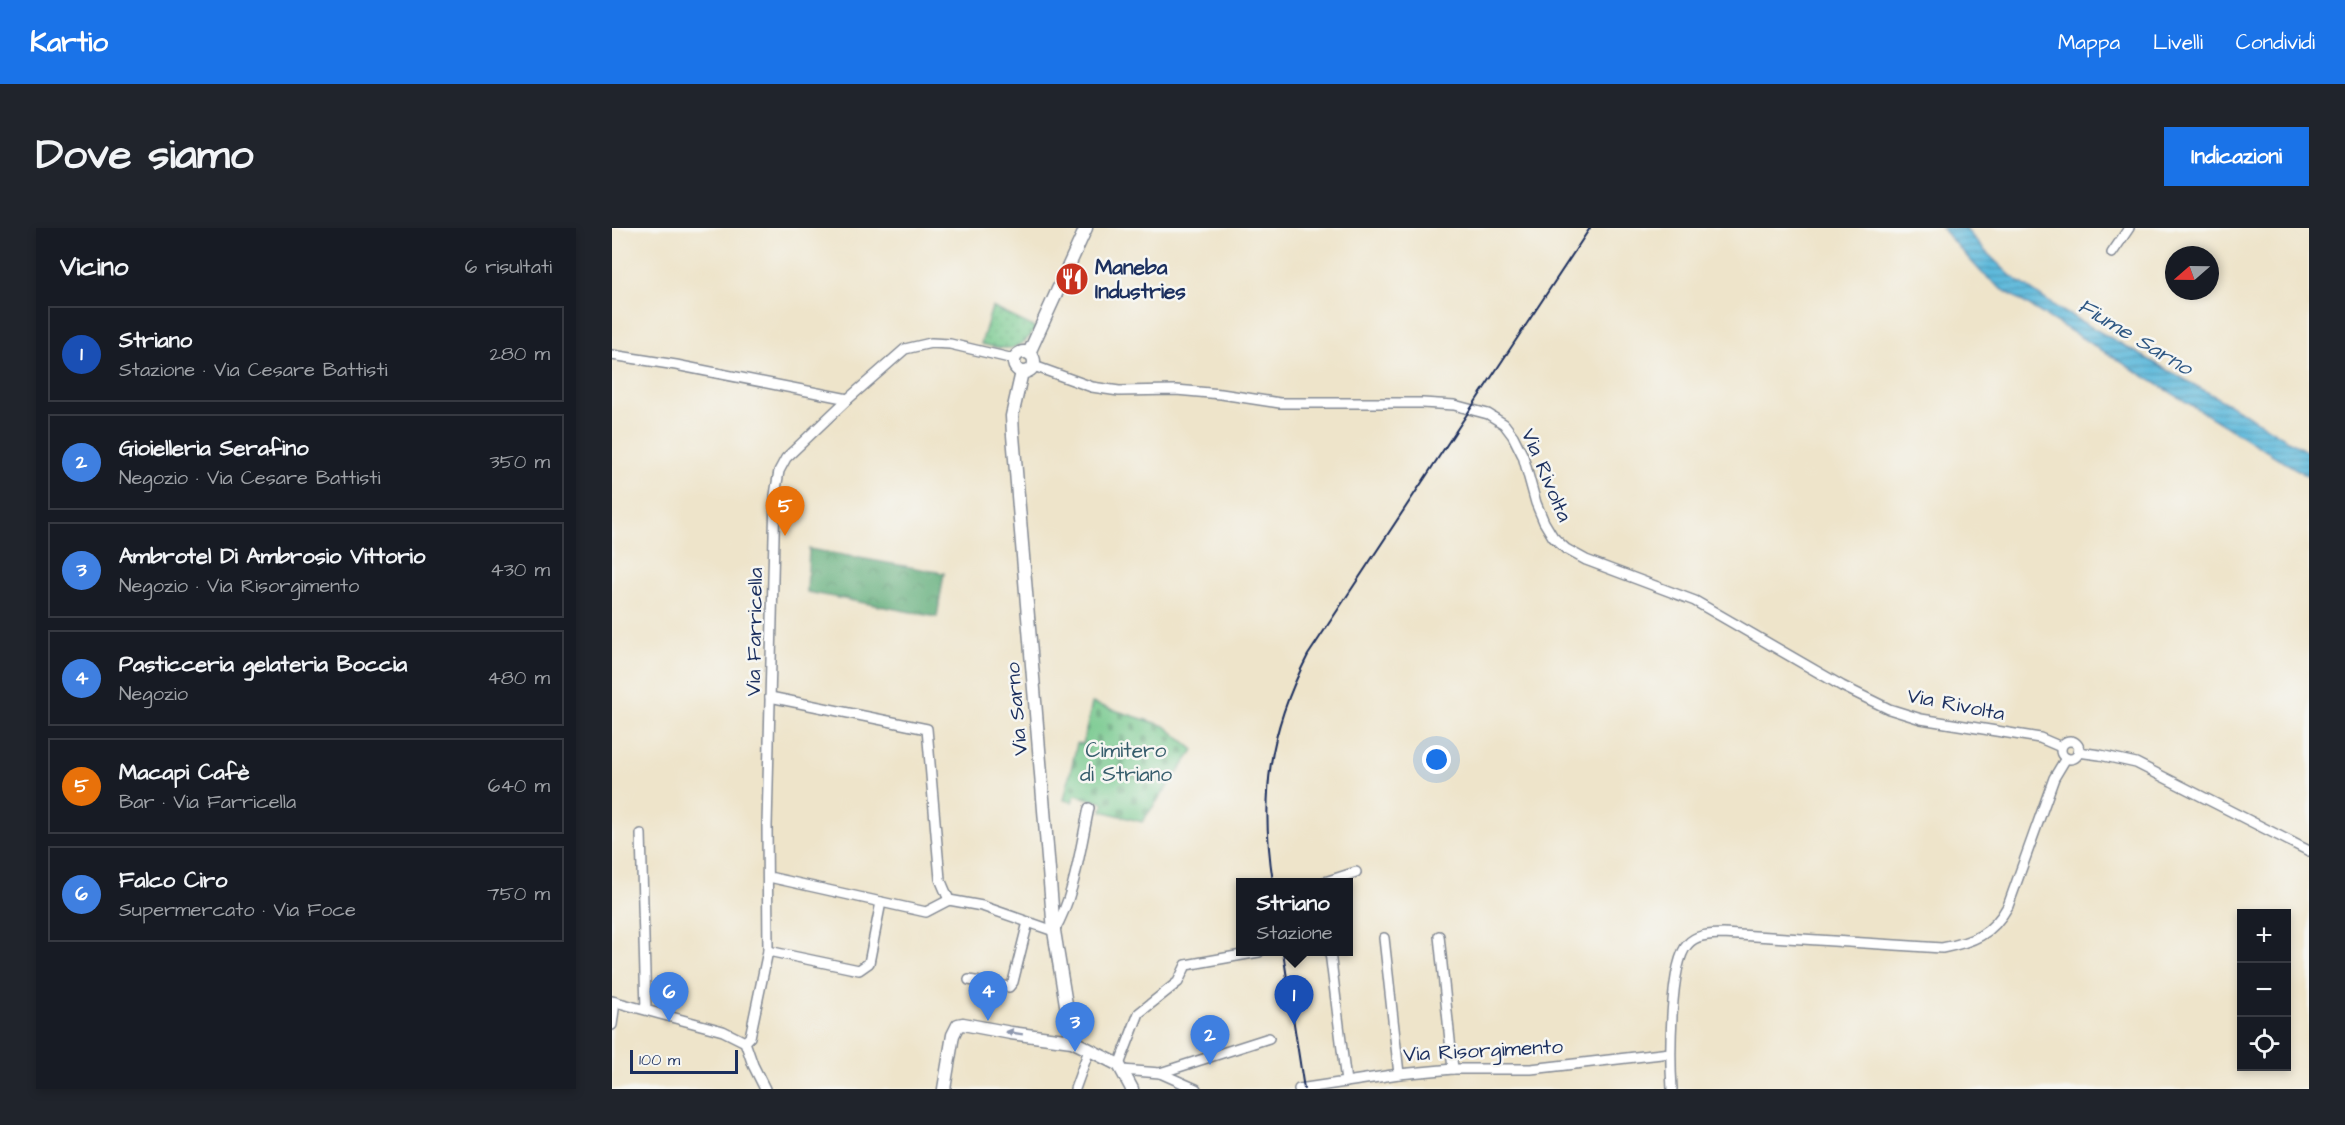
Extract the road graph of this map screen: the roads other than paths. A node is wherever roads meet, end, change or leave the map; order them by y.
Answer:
1 (1086, 228) edge
2 (2129, 228) edge
3 (2112, 254) dead end
4 (1029, 353) junction
5 (612, 355) edge
6 (1014, 359) junction
7 (1034, 366) junction
8 (1022, 372) junction
9 (848, 399) junction
10 (770, 697) junction
11 (2061, 747) junction
12 (2078, 753) junction
13 (2066, 758) junction
14 (1089, 808) dead end
15 (641, 834) dead end
16 (2309, 850) edge
17 (1356, 872) dead end
18 (768, 878) junction
19 (1337, 878) edge
20 (949, 900) junction
21 (881, 902) junction
22 (1028, 922) junction
23 (1054, 931) junction
24 (1439, 936) dead end
25 (1384, 939) dead end
26 (768, 951) junction
27 (1236, 955) edge
28 (1331, 956) edge
29 (969, 980) dead end
30 (614, 1002) edge
31 (646, 1009) junction
32 (612, 1025) edge
33 (1269, 1038) dead end
34 (1072, 1041) junction
35 (745, 1042) junction
36 (1089, 1050) junction
37 (1670, 1053) junction
38 (1120, 1068) junction
39 (1453, 1069) junction
40 (1160, 1073) junction
41 (1399, 1074) junction
42 (1346, 1082) junction
43 (765, 1089) edge
44 (944, 1089) edge
45 (1075, 1089) edge
46 (1132, 1089) edge
47 (1196, 1089) edge
48 (1299, 1089) edge
49 (1672, 1089) edge

1 - 4 main road
2 - 3 street
4 - 6 main road
4 - 7 main road
5 - 9 street
6 - 8 main road
6 - 9 street, Via Farricella
7 - 8 main road
7 - 11 street, Via Rivolta
8 - 23 main road, Via Sarno
9 - 10 street, Via Farricella
10 - 18 street, Via Farricella
10 - 20 street
11 - 12 street
11 - 13 street
12 - 13 street
12 - 16 street
13 - 37 street
14 - 23 street
15 - 31 street
17 - 19 street
18 - 21 street
18 - 26 street, Via Farricella
20 - 21 street
20 - 22 street
21 - 26 street
22 - 23 street
22 - 29 street
23 - 34 main road, Via Sarno
24 - 39 street
25 - 41 street
26 - 35 street, Via Farricella
27 - 38 street
28 - 42 street
30 - 31 street
30 - 32 street
31 - 35 street
33 - 40 street
34 - 36 main road
34 -> 44 main road
35 - 43 street
36 - 38 main road
36 - 45 street
37 - 39 street, Via Risorgimento
37 - 49 street
38 - 40 street
38 - 46 main road
39 - 41 street, Via Risorgimento
40 - 47 street
41 - 42 street, Via Risorgimento
42 - 48 street, Via Risorgimento

